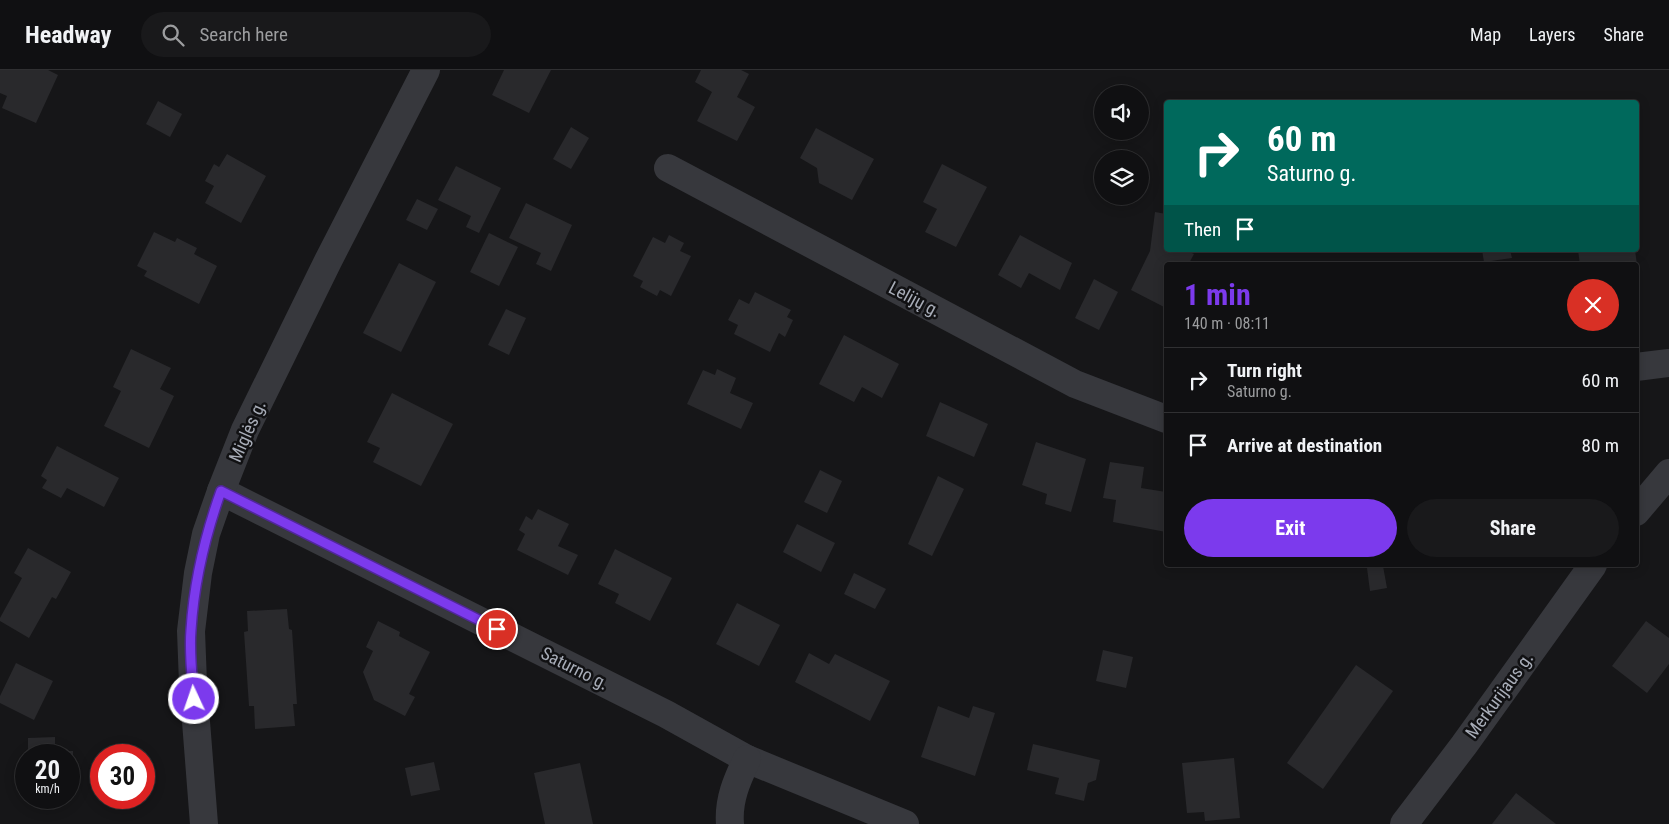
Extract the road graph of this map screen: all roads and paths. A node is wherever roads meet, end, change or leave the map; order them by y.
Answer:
1 (426, 70) edge
2 (668, 168) dead end
3 (1669, 363) edge
4 (1639, 367) edge
5 (1164, 418) edge
6 (1669, 473) edge
7 (221, 491) junction
8 (1639, 508) edge
9 (1592, 567) edge
10 (747, 758) junction
11 (204, 824) edge
12 (730, 824) edge
13 (905, 824) edge
14 (1404, 824) edge

1 - 7 street, Miglės g.
2 - 5 street, Lelijų g.
3 - 4 street
6 - 8 street
7 - 10 street, Saturno g.
7 - 11 street, Miglės g.
9 - 14 street, Merkurijaus g.
10 - 12 street
10 - 13 street, Saturno g.

